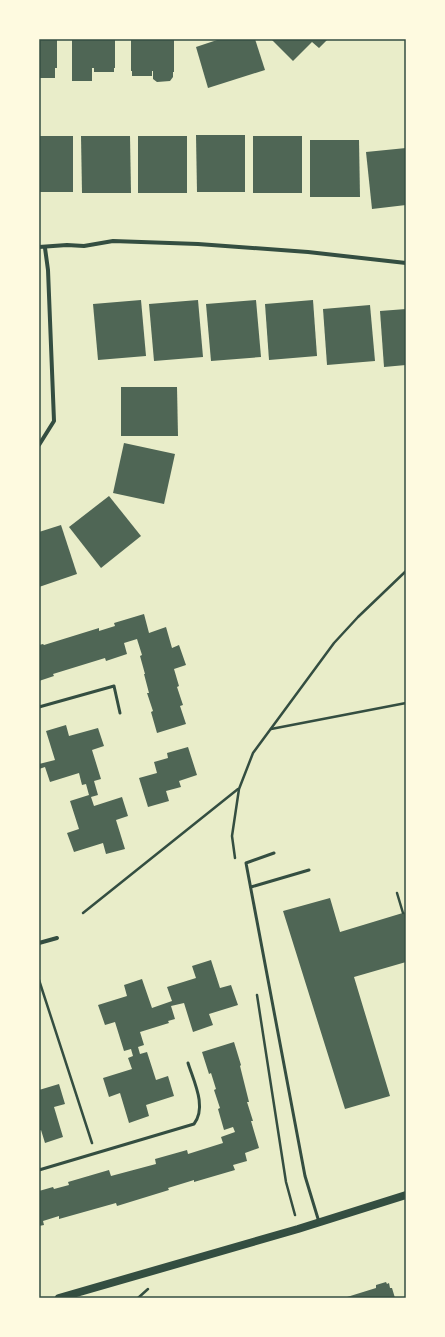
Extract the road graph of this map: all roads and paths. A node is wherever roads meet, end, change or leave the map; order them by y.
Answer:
1 (39, 247) edge
2 (44, 248) junction
3 (406, 263) edge
4 (39, 444) edge
5 (406, 703) edge
6 (39, 707) edge
7 (120, 713) dead end
8 (270, 730) dead end
9 (239, 789) dead end
10 (274, 853) dead end
11 (308, 870) dead end
12 (251, 887) junction
13 (397, 893) dead end
14 (83, 912) dead end
15 (403, 913) dead end
16 (57, 938) dead end
17 (39, 944) edge
18 (39, 980) edge
19 (188, 1063) dead end
20 (88, 1130) dead end
21 (39, 1170) edge
22 (406, 1195) edge
23 (319, 1222) junction
24 (60, 1298) edge

1 - 2 street
2 - 3 street
2 - 4 street
5 - 8 path
6 - 7 lane
9 - 14 path
10 - 12 lane
11 - 12 lane
12 - 23 lane
13 - 15 path
16 - 17 street
18 - 20 path
19 - 21 lane
22 - 23 main road
23 - 24 main road

